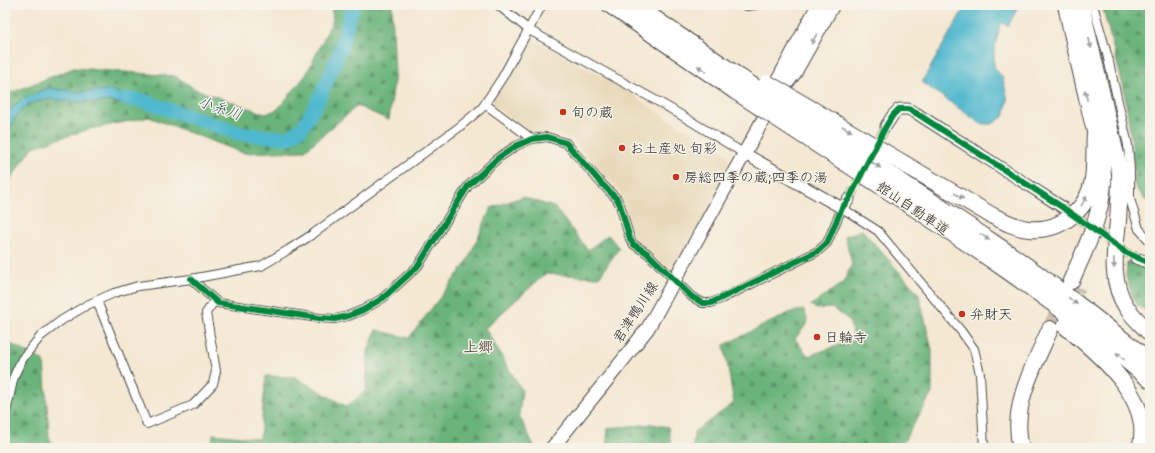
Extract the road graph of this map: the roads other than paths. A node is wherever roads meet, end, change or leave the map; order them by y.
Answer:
1 (498, 5) edge
2 (542, 5) edge
3 (610, 5) edge
4 (635, 5) edge
5 (744, 5) edge
6 (756, 5) edge
7 (818, 5) edge
8 (833, 5) edge
9 (1066, 5) edge
10 (1081, 5) edge
11 (1093, 5) edge
12 (528, 30) junction
13 (741, 80) junction
14 (775, 98) junction
15 (485, 104) junction
16 (807, 122) junction
17 (886, 126) tunnel mouth
18 (1095, 133) junction
19 (532, 139) junction
20 (1113, 141) junction
21 (745, 154) junction
22 (850, 199) tunnel mouth
23 (1062, 207) tunnel mouth
24 (842, 208) junction
25 (914, 208) junction
26 (1150, 241) edge
27 (1136, 258) tunnel mouth
28 (1150, 263) edge
29 (191, 279) junction
30 (674, 281) junction
31 (215, 300) junction
32 (97, 301) junction
33 (1150, 333) edge
34 (1150, 362) edge
35 (1150, 380) edge
36 (5, 416) edge
37 (552, 448) edge
38 (984, 448) edge
39 (1021, 448) edge
40 (1031, 448) edge
41 (1140, 448) edge

1 - 12 street
2 - 12 street
13 -> 3 highway, 館山自動車道
4 - 13 highway
5 - 6 street
7 - 14 main road, 君津鴨川線
8 -> 14 main road, 君津鴨川線
18 -> 9 highway
10 -> 20 highway
11 - 26 street
12 - 15 street
12 - 21 street
13 - 16 highway, 館山自動車道, bridge
13 - 16 highway, bridge
14 - 21 main road, 君津鴨川線
15 - 19 street
15 - 29 street
16 -> 18 highway
16 - 25 highway, 館山自動車道
16 -> 34 highway, 館山自動車道
17 - 23 street
18 - 20 highway
19 - 30 street
19 - 31 street
20 -> 33 highway
21 - 24 street
21 - 30 main road, 君津鴨川線
22 - 24 street
24 - 30 street
24 - 38 street
35 -> 25 highway, 館山自動車道
25 - 41 highway
27 - 28 street
29 - 31 street
29 - 32 street
30 - 37 main road, 君津鴨川線
31 - 32 street
32 - 36 street
39 - 40 highway

